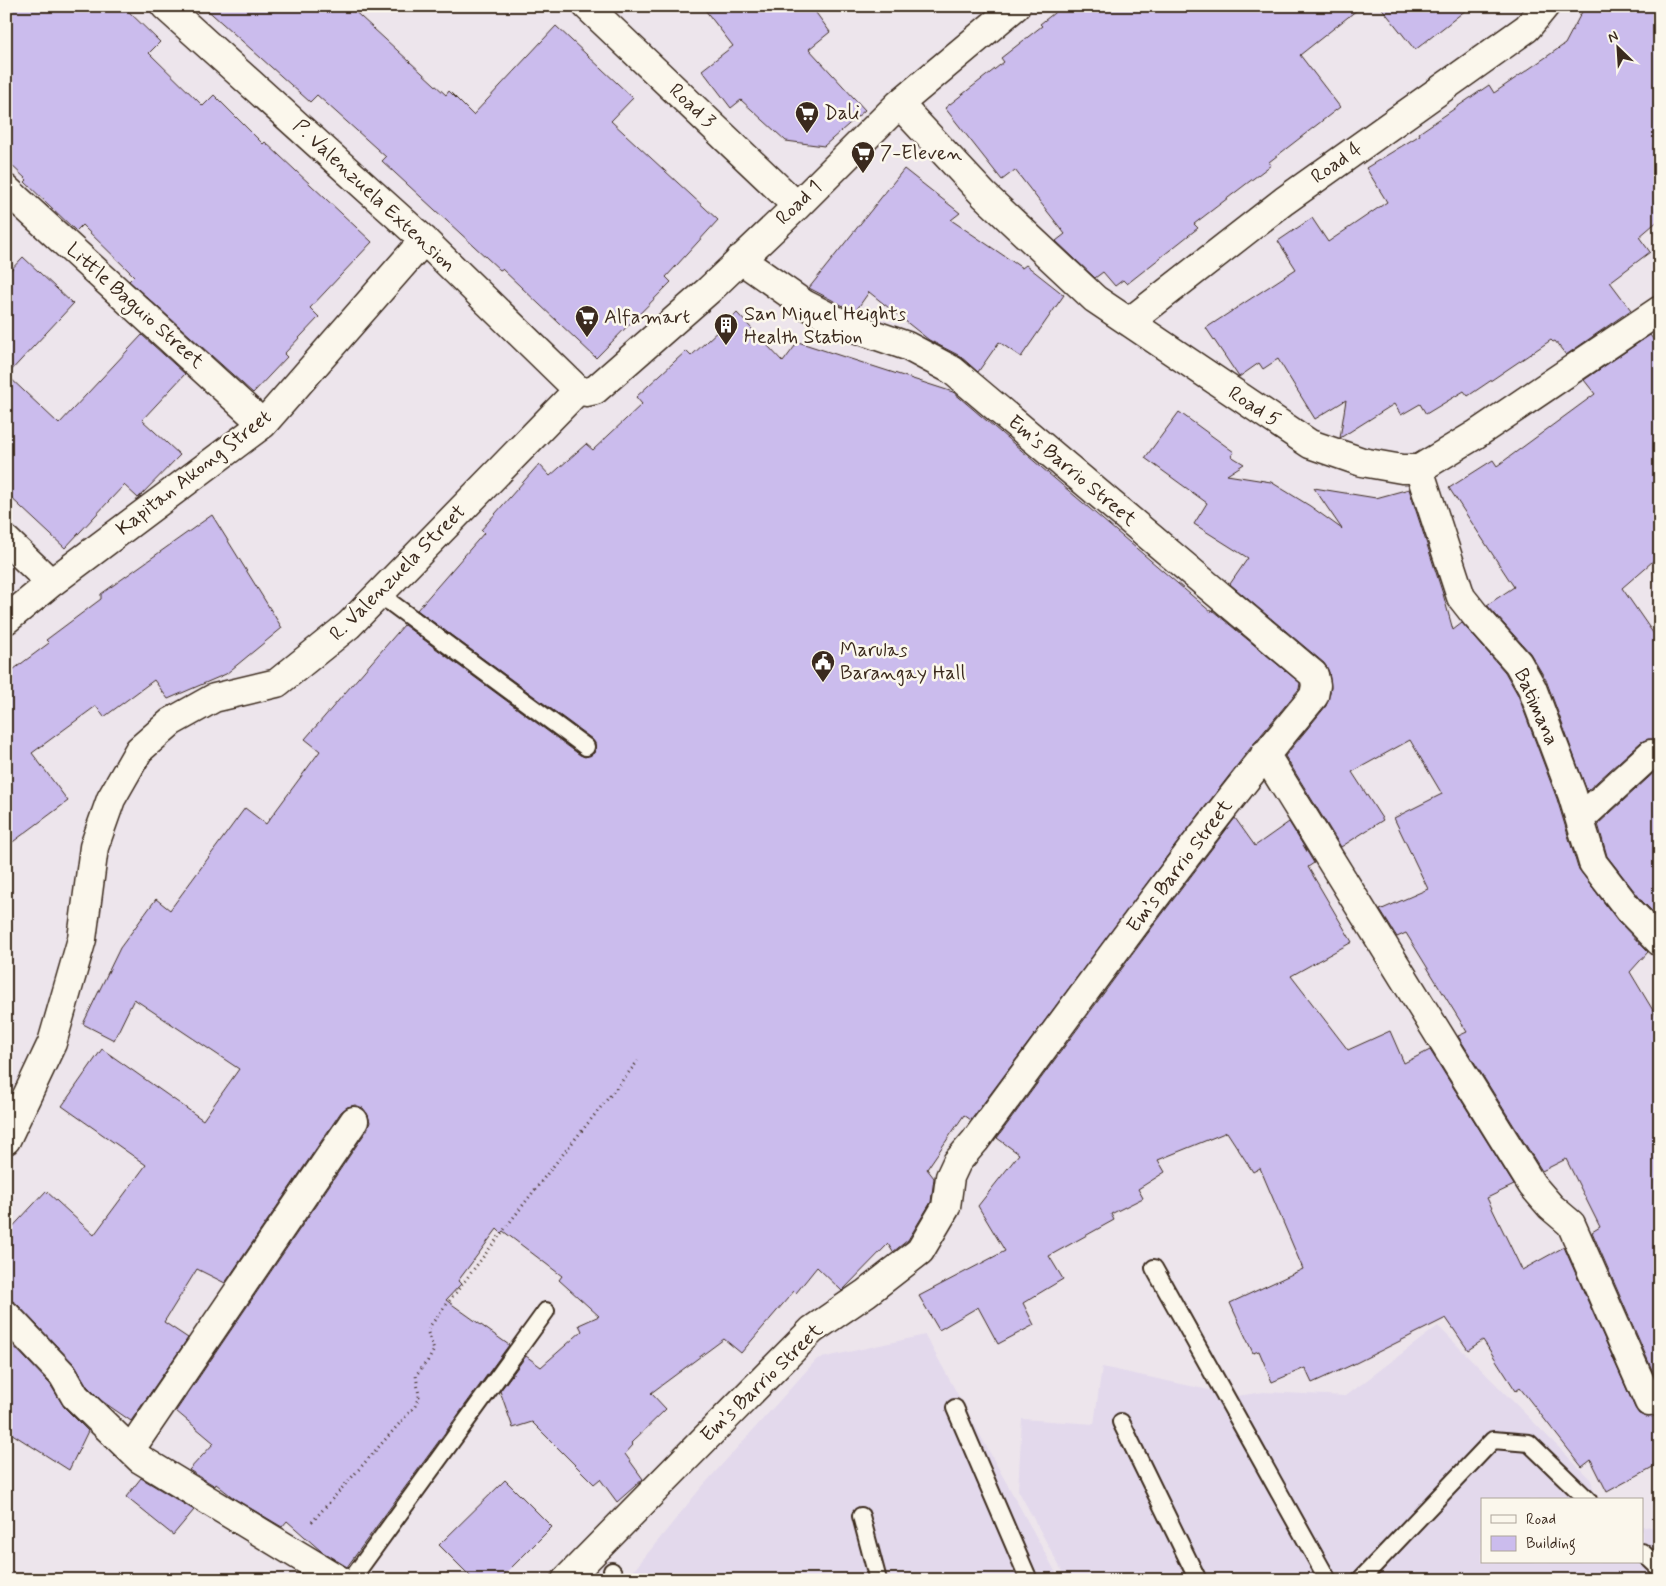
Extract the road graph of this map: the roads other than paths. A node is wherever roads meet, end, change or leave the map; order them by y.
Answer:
1 (165, 6) edge
2 (587, 6) edge
3 (1016, 6) edge
4 (1545, 6) edge
5 (899, 104) junction
6 (6, 189) edge
7 (797, 206) junction
8 (424, 240) junction
9 (740, 259) junction
10 (1660, 310) edge
11 (1129, 322) junction
12 (578, 390) junction
13 (263, 424) junction
14 (1418, 469) junction
15 (6, 540) edge
16 (52, 583) junction
17 (379, 594) junction
18 (6, 620) edge
19 (586, 747) dead end
20 (1265, 754) junction
21 (1651, 754) dead end
22 (1580, 819) junction
23 (1660, 942) edge
24 (354, 1121) dead end
25 (6, 1140) edge
26 (1154, 1268) dead end
27 (546, 1311) dead end
28 (6, 1315) edge
29 (1650, 1402) dead end
30 (955, 1408) dead end
31 (1121, 1422) dead end
32 (131, 1449) junction
33 (1586, 1498) edge
34 (861, 1516) dead end
35 (1644, 1554) edge
36 (1660, 1569) edge
37 (339, 1580) edge
38 (351, 1580) edge
39 (566, 1580) edge
40 (878, 1580) edge
41 (1029, 1580) edge
42 (1198, 1580) edge
43 (1328, 1580) edge
44 (1360, 1580) edge

1 - 8 street, P. Valenzuela Extension
2 - 7 street, Road 3
3 - 5 street, Road 1
4 - 11 street, Road 4
5 - 7 street, Road 1
5 - 11 street, Road 5
6 - 13 street, Little Baguio Street
7 - 9 street, Road 1
8 - 12 street, P. Valenzuela Extension
8 - 13 street, Kapitan Akong Street
9 - 12 street, Road 1
9 - 20 street, Em’s Barrio Street
10 - 14 street
11 - 14 street, Road 5
12 - 17 street, R. Valenzuela Street
13 - 16 street, Kapitan Akong Street
14 - 22 street, Batimana
15 - 16 street
16 - 18 street, Kapitan Akong Street
17 - 19 lane
17 - 25 street, R. Valenzuela Street
20 - 29 street
20 - 39 street, Em’s Barrio Street
21 - 22 street
22 - 23 street, Batimana
24 - 32 street
26 - 43 lane
27 - 38 lane
28 - 32 street
30 - 41 lane
31 - 42 lane
32 - 37 street
33 - 44 lane
34 - 40 lane
35 - 36 lane

